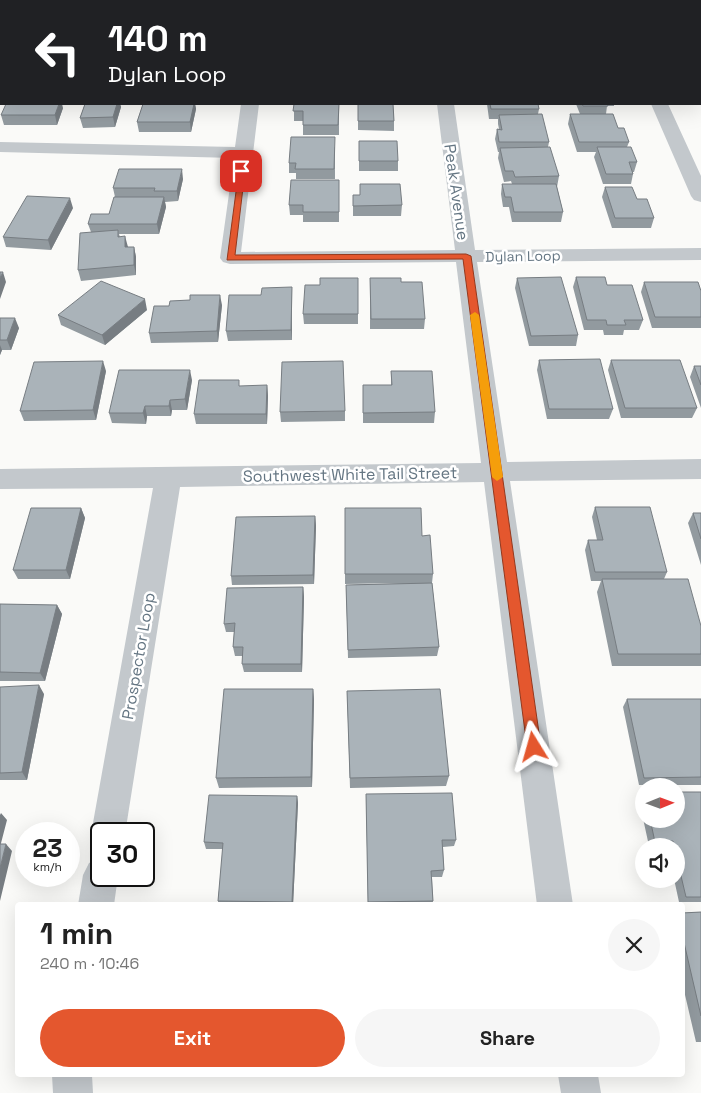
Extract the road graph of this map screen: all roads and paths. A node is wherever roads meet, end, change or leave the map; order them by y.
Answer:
1 (250, 105) edge
2 (445, 105) edge
3 (660, 105) edge
4 (0, 147) edge
5 (244, 153) junction
6 (701, 196) edge
7 (701, 254) edge
8 (466, 256) junction
9 (701, 469) edge
10 (496, 471) junction
11 (0, 479) edge
12 (168, 479) junction
13 (110, 822) edge
14 (99, 887) edge
15 (96, 902) edge
16 (555, 902) edge
17 (72, 1077) edge
18 (578, 1077) edge
19 (74, 1093) edge
20 (581, 1093) edge

1 - 5 street, Dylan Loop
2 - 8 street, Peak Avenue
3 - 6 street
4 - 5 street
5 - 8 street, Dylan Loop
7 - 8 street, Dylan Loop
8 - 10 street, Peak Avenue
9 - 10 street, Southwest White Tail Street
10 - 12 street, Southwest White Tail Street
10 - 16 street, Peak Avenue
11 - 12 street, Southwest White Tail Street
12 - 13 street, Prospector Loop
14 - 15 street
17 - 19 street
18 - 20 street

